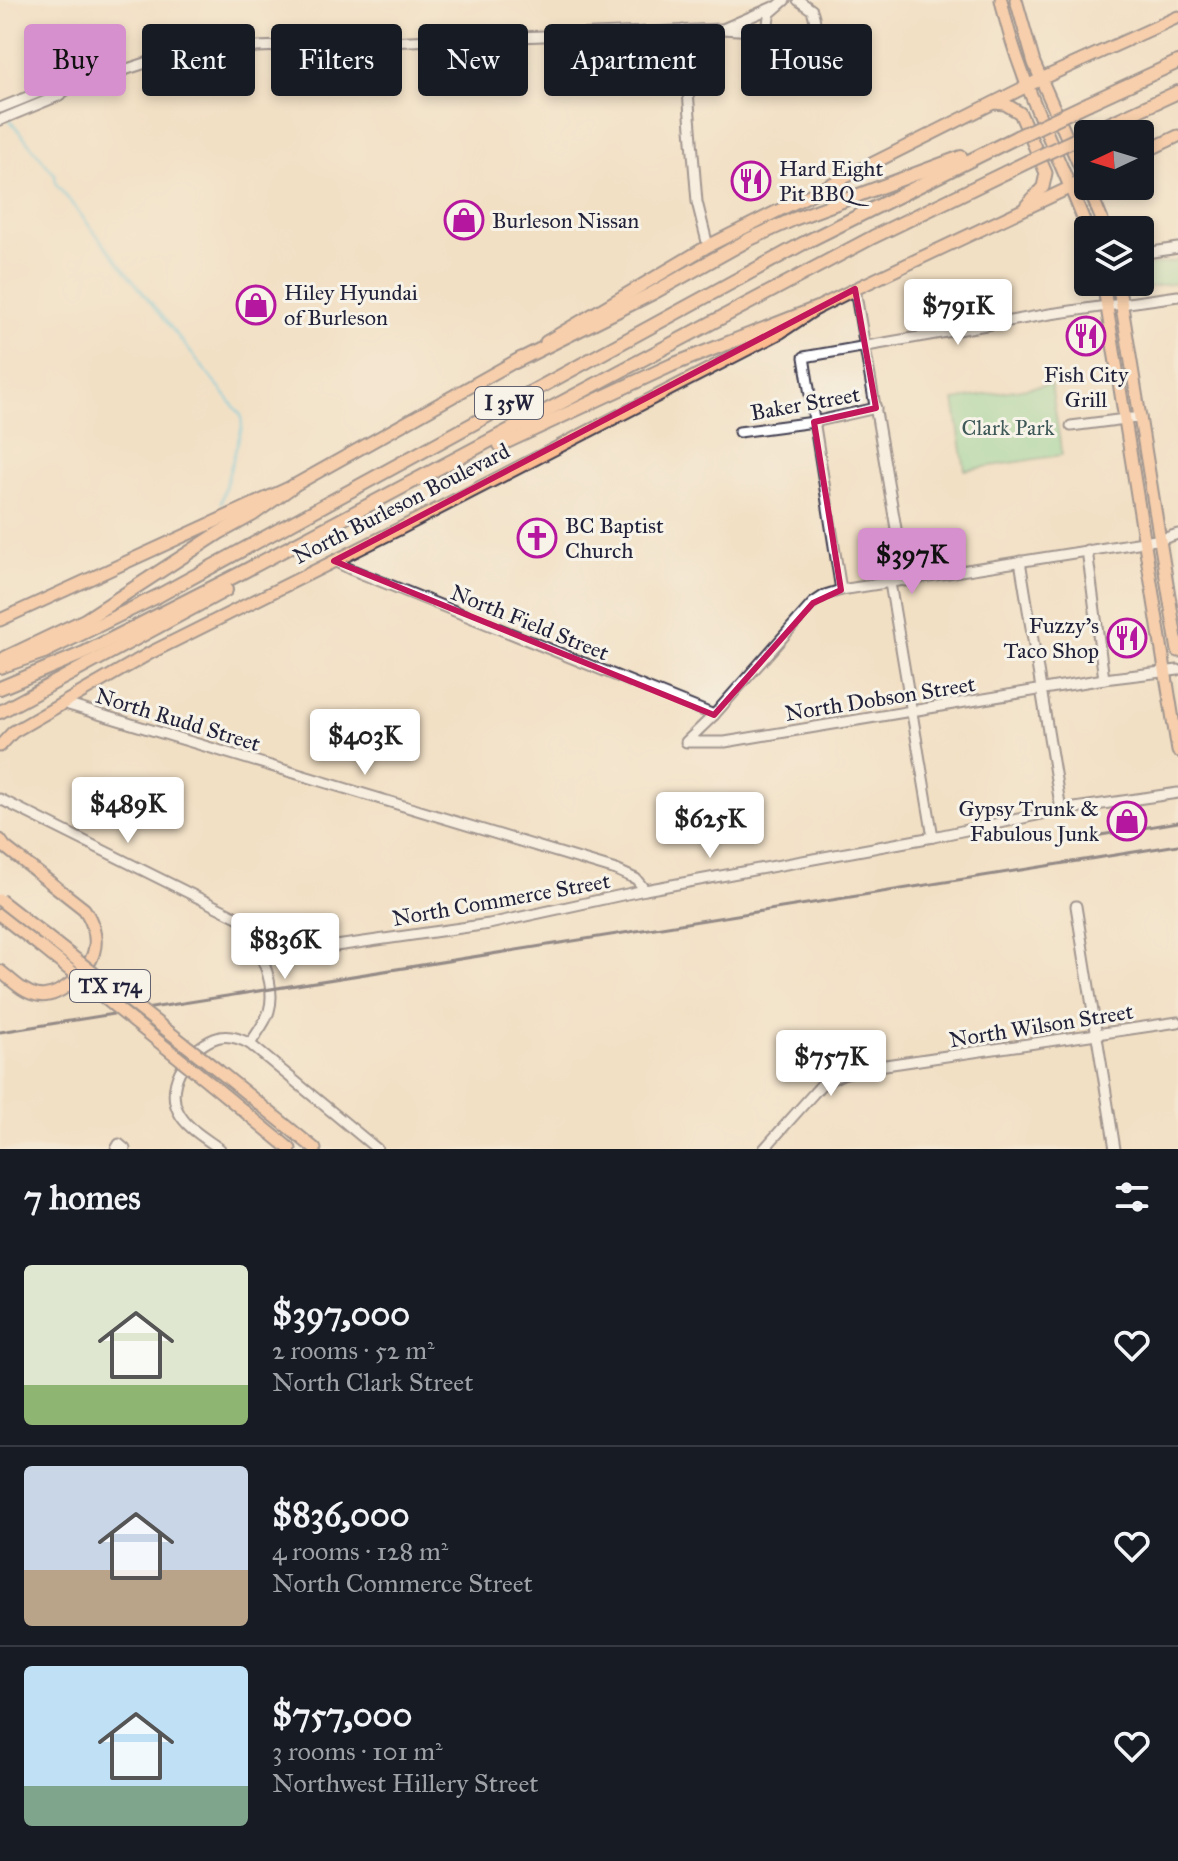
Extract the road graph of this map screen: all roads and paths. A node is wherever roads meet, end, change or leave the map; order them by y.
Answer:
1 (798, 0) edge
2 (806, 0) edge
3 (1001, 0) edge
4 (1016, 0) edge
5 (778, 3) edge
6 (812, 10) junction
7 (1178, 17) edge
8 (769, 24) edge
9 (814, 24) edge
10 (725, 28) edge
11 (544, 36) edge
12 (1178, 62) edge
13 (126, 69) edge
14 (1041, 79) junction
15 (1026, 86) junction
16 (1178, 92) edge
17 (28, 96) edge
18 (58, 96) edge
19 (688, 96) edge
20 (993, 103) junction
21 (0, 108) edge
22 (0, 120) edge
23 (1178, 136) edge
24 (1017, 137) junction
25 (1154, 147) edge
26 (1074, 154) edge
27 (1074, 186) edge
28 (1070, 187) junction
29 (1023, 210) junction
30 (1082, 216) edge
31 (708, 246) junction
32 (1178, 248) edge
33 (1154, 252) edge
34 (855, 289) junction
35 (1106, 296) edge
36 (1120, 296) edge
37 (1178, 296) edge
38 (1122, 306) junction
39 (817, 308) junction
40 (1108, 308) junction
41 (866, 346) junction
42 (515, 362) junction
43 (876, 408) junction
44 (1141, 417) junction
45 (1126, 419) junction
46 (814, 422) junction
47 (1071, 426) dead end
48 (739, 432) dead end
49 (293, 486) junction
50 (392, 494) junction
51 (1178, 534) edge
52 (1162, 539) junction
53 (1145, 541) junction
54 (1087, 550) junction
55 (334, 561) junction
56 (1020, 561) junction
57 (239, 574) junction
58 (905, 581) junction
59 (890, 583) junction
60 (841, 590) junction
61 (0, 620) edge
62 (1178, 651) edge
63 (0, 660) edge
64 (0, 667) edge
65 (1172, 671) edge
66 (1104, 679) junction
67 (0, 688) edge
68 (1041, 689) junction
69 (62, 703) junction
70 (0, 712) edge
71 (912, 712) junction
72 (714, 715) junction
73 (0, 746) edge
74 (1178, 751) edge
75 (1178, 793) edge
76 (0, 799) edge
77 (1061, 810) junction
78 (933, 837) junction
79 (0, 840) edge
80 (645, 890) junction
81 (0, 900) edge
82 (1076, 906) dead end
83 (0, 915) edge
84 (241, 920) junction
85 (0, 971) edge
86 (1178, 1022) edge
87 (1097, 1035) junction
88 (250, 1044) junction
89 (220, 1149) edge
90 (290, 1149) edge
91 (315, 1149) edge
92 (377, 1149) edge
93 (764, 1149) edge
94 (1115, 1149) edge

1 - 6 street
2 - 6 street
3 - 15 main road
4 - 14 main road
5 - 8 street
5 - 10 street
6 - 9 street
7 - 14 main road
11 - 13 street
12 - 24 highway, I 35W, bridge
14 - 15 main road
14 - 26 main road
15 - 20 main road
15 - 28 main road
16 - 50 highway, I 35W, bridge
17 - 21 street
18 - 22 street
19 - 31 street
20 - 29 main road
20 - 31 main road
23 - 25 main road
24 - 42 highway
24 - 64 highway, I 35W
27 - 28 main road, North Burleson Boulevard
28 - 29 main road, North Burleson Boulevard
28 - 30 main road
29 - 34 main road, North Burleson Boulevard
31 - 42 main road
32 - 33 street
34 - 39 main road, North Burleson Boulevard
34 - 41 street
35 - 40 main road
36 - 38 main road
37 - 38 street
38 - 40 street
38 - 44 main road
39 - 50 highway
39 - 55 main road, North Burleson Boulevard
40 - 41 street
40 - 45 main road
41 - 43 street
41 - 46 street
42 - 49 main road
43 - 46 street, Baker Street
43 - 58 street
44 - 45 street
44 - 52 main road
45 - 47 street
45 - 53 main road
46 - 48 street, Baker Street
46 - 60 street
49 - 61 main road
49 - 63 highway
50 - 57 highway, I 35W
51 - 52 street
52 - 53 street
52 - 62 main road
53 - 54 street
53 - 65 main road
54 - 56 street
54 - 66 street
55 - 69 main road, North Burleson Boulevard
55 - 72 street, North Field Street
56 - 58 street
56 - 68 street
57 - 67 highway, I 35W
57 - 70 highway
58 - 59 street
59 - 60 street
59 - 71 street
60 - 72 street
65 - 66 street, North Dobson Street
65 - 74 main road
66 - 68 street, North Dobson Street
68 - 71 street, North Dobson Street
68 - 77 street
69 - 73 main road, North Burleson Boulevard
69 - 80 street, North Rudd Street
71 - 72 street, North Dobson Street
71 - 78 street
75 - 77 street, North Commerce Street
76 - 84 street, North Commerce Street
77 - 78 street, North Commerce Street
78 - 80 street, North Commerce Street
79 - 85 main road
80 - 84 street, North Commerce Street
81 - 91 main road, TX 174, bridge
82 - 87 street
83 - 90 main road, bridge
84 - 88 street
86 - 87 street, North Wilson Street
87 - 93 street, North Wilson Street
87 - 94 street
88 - 89 street
88 - 92 street

